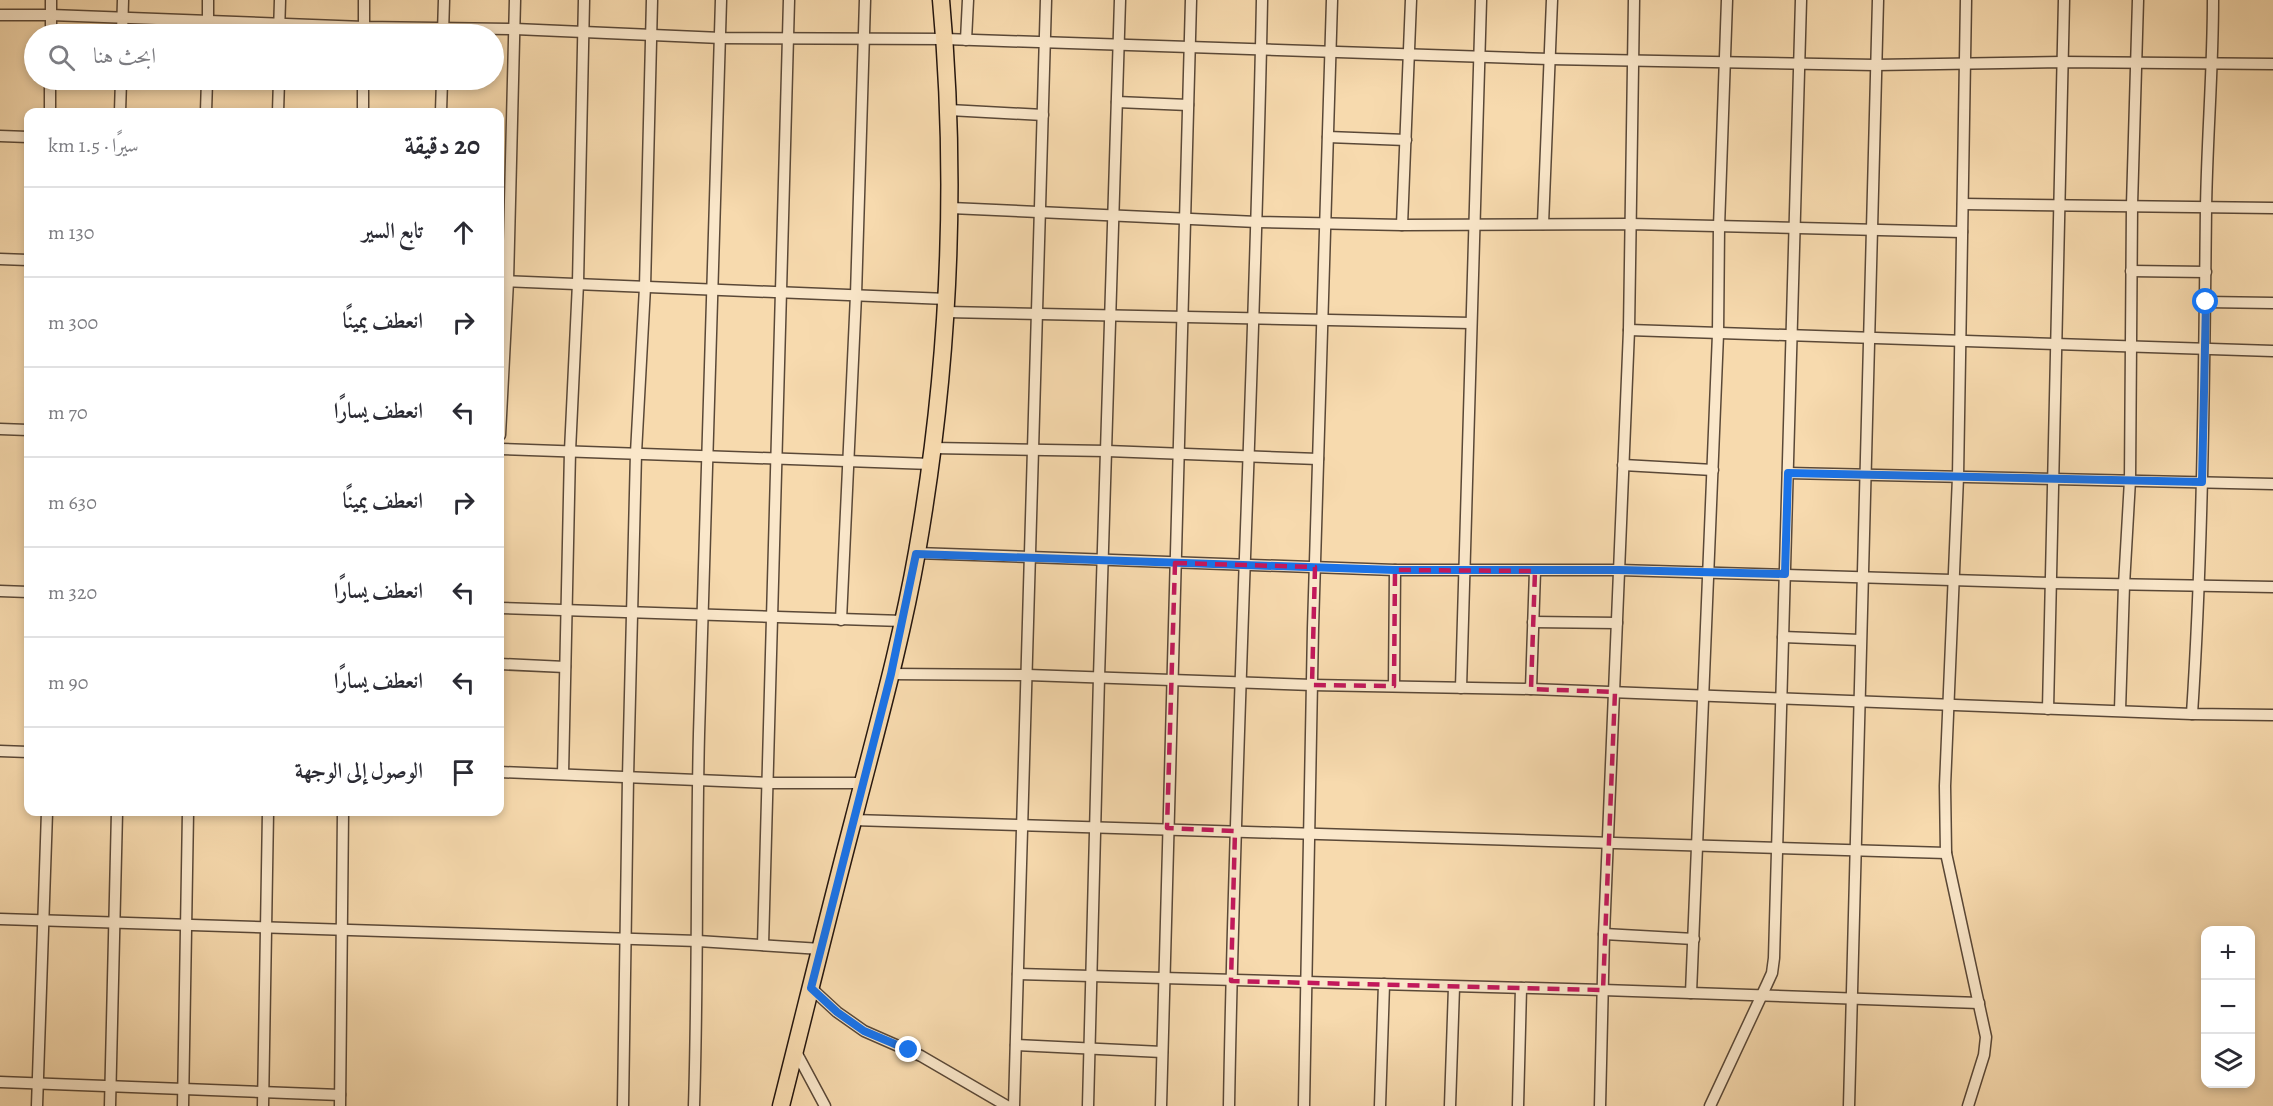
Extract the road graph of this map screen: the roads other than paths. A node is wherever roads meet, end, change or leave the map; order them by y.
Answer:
1 (51, 0) edge
2 (123, 0) edge
3 (208, 0) edge
4 (280, 0) edge
5 (364, 0) edge
6 (444, 0) edge
7 (515, 0) edge
8 (584, 0) edge
9 (652, 0) edge
10 (722, 0) edge
11 (789, 0) edge
12 (865, 0) edge
13 (941, 0) edge
14 (968, 0) edge
15 (1047, 0) edge
16 (1120, 0) edge
17 (1191, 0) edge
18 (1262, 0) edge
19 (1332, 0) edge
20 (1412, 0) edge
21 (1481, 0) edge
22 (1551, 0) edge
23 (1634, 0) edge
24 (1727, 0) edge
25 (1801, 0) edge
26 (1878, 0) edge
27 (1966, 0) edge
28 (2064, 0) edge
29 (2138, 0) edge
30 (2213, 0) edge
31 (0, 15) edge
32 (51, 15) junction
33 (123, 18) junction
34 (208, 21) junction
35 (51, 24) edge
36 (123, 24) edge
37 (208, 24) edge
38 (235, 24) edge
39 (280, 24) edge
40 (364, 24) edge
41 (443, 24) edge
42 (504, 29) edge
43 (514, 29) junction
44 (584, 31) junction
45 (652, 35) junction
46 (720, 38) junction
47 (788, 39) junction
48 (864, 39) junction
49 (945, 39) junction
50 (966, 40) junction
51 (1045, 42) junction
52 (1119, 45) junction
53 (1189, 48) junction
54 (1261, 50) junction
55 (1330, 51) junction
56 (1409, 55) junction
57 (1480, 56) junction
58 (1550, 59) junction
59 (1632, 60) junction
60 (1725, 62) junction
61 (2062, 62) junction
62 (1799, 63) junction
63 (1965, 63) junction
64 (1875, 64) junction
65 (2137, 64) junction
66 (2213, 64) junction
67 (2273, 64) edge
68 (50, 90) edge
69 (121, 90) edge
70 (207, 90) edge
71 (279, 90) edge
72 (363, 90) edge
73 (442, 90) edge
74 (1117, 102) junction
75 (1188, 105) junction
76 (50, 108) edge
77 (120, 108) edge
78 (206, 108) edge
79 (278, 108) edge
80 (363, 108) edge
81 (441, 108) edge
82 (949, 110) junction
83 (1043, 115) junction
84 (0, 136) edge
85 (24, 137) edge
86 (1328, 137) junction
87 (1406, 140) junction
88 (1963, 204) junction
89 (2059, 205) junction
90 (2132, 205) junction
91 (2206, 207) junction
92 (951, 208) junction
93 (2273, 208) edge
94 (1040, 212) junction
95 (1113, 214) junction
96 (1185, 218) junction
97 (1257, 222) junction
98 (1324, 224) junction
99 (1475, 224) junction
100 (1544, 224) junction
101 (1630, 224) junction
102 (1402, 225) junction
103 (1719, 227) junction
104 (1795, 229) junction
105 (1871, 231) junction
106 (1962, 232) junction
107 (0, 259) edge
108 (24, 260) edge
109 (2131, 271) junction
110 (2206, 272) junction
111 (504, 281) edge
112 (578, 283) junction
113 (645, 287) junction
114 (713, 290) junction
115 (782, 292) junction
116 (856, 296) junction
117 (2206, 302) junction
118 (2273, 303) edge
119 (946, 306) junction
120 (1036, 315) junction
121 (1111, 316) junction
122 (1182, 318) junction
123 (1253, 319) junction
124 (1321, 321) junction
125 (1471, 322) junction
126 (1629, 330) junction
127 (1718, 334) junction
128 (1792, 336) junction
129 (1868, 338) junction
130 (1961, 340) junction
131 (2058, 343) junction
132 (2130, 345) junction
133 (2205, 348) junction
134 (2273, 351) edge
135 (0, 429) edge
136 (24, 430) edge
137 (504, 448) edge
138 (1032, 450) junction
139 (570, 451) junction
140 (1107, 451) junction
141 (636, 453) junction
142 (1179, 453) junction
143 (706, 455) junction
144 (932, 456) junction
145 (1248, 456) junction
146 (777, 457) junction
147 (1318, 459) junction
148 (848, 460) junction
149 (1623, 465) junction
150 (1713, 470) junction
151 (1788, 473) junction
152 (1864, 475) junction
153 (1958, 477) junction
154 (2053, 479) junction
155 (2130, 480) junction
156 (2202, 482) junction
157 (2273, 484) edge
158 (916, 554) junction
159 (1031, 558) junction
160 (1102, 560) junction
161 (1174, 563) junction
162 (1244, 565) junction
163 (1315, 567) junction
164 (1395, 570) junction
165 (1619, 570) junction
166 (1464, 571) junction
167 (1535, 571) junction
168 (1709, 574) junction
169 (1785, 574) junction
170 (1862, 578) junction
171 (1954, 580) junction
172 (2051, 583) junction
173 (2124, 585) junction
174 (2200, 586) junction
175 (2273, 587) edge
176 (0, 591) edge
177 (24, 592) edge
178 (504, 608) edge
179 (567, 610) junction
180 (632, 612) junction
181 (702, 615) junction
182 (772, 617) junction
183 (841, 620) junction
184 (903, 621) junction
185 (1533, 622) junction
186 (1617, 623) junction
187 (1783, 637) junction
188 (1860, 640) junction
189 (504, 664) edge
190 (565, 667) junction
191 (891, 674) junction
192 (1028, 675) junction
193 (1099, 677) junction
194 (1172, 680) junction
195 (1241, 683) junction
196 (1312, 685) junction
197 (1394, 686) junction
198 (1461, 687) junction
199 (1531, 689) junction
200 (1615, 692) junction
201 (1703, 696) junction
202 (1782, 698) junction
203 (1859, 701) junction
204 (1949, 705) junction
205 (2048, 708) junction
206 (2120, 710) junction
207 (2192, 714) junction
208 (2273, 715) edge
209 (0, 751) edge
210 (24, 753) edge
211 (504, 772) edge
212 (562, 774) junction
213 (628, 777) junction
214 (698, 780) junction
215 (769, 783) junction
216 (863, 783) junction
217 (47, 816) edge
218 (117, 816) edge
219 (188, 816) edge
220 (268, 816) edge
221 (343, 816) edge
222 (853, 820) junction
223 (1022, 825) junction
224 (1095, 827) junction
225 (1167, 828) junction
226 (1235, 831) junction
227 (1309, 833) junction
228 (1608, 841) junction
229 (1697, 844) junction
230 (1777, 847) junction
231 (1855, 850) junction
232 (1946, 853) junction
233 (0, 919) edge
234 (43, 921) junction
235 (115, 922) junction
236 (186, 925) junction
237 (266, 929) junction
238 (342, 931) junction
239 (1605, 934) junction
240 (625, 939) junction
241 (1694, 939) junction
242 (698, 941) junction
243 (763, 945) junction
244 (821, 949) junction
245 (1018, 974) junction
246 (1092, 976) junction
247 (1164, 979) junction
248 (1231, 981) junction
249 (1306, 982) junction
250 (1384, 984) junction
251 (1454, 987) junction
252 (811, 988) junction
253 (1521, 988) junction
254 (1603, 990) junction
255 (1691, 993) junction
256 (1761, 996) junction
257 (1851, 999) junction
258 (1979, 1003) junction
259 (1016, 1045) junction
260 (1090, 1049) junction
261 (795, 1050) junction
262 (1162, 1052) junction
263 (0, 1082) edge
264 (38, 1084) junction
265 (110, 1086) junction
266 (183, 1089) junction
267 (263, 1093) junction
268 (340, 1100) edge
269 (37, 1106) edge
270 (110, 1106) edge
271 (183, 1106) edge
272 (263, 1106) edge
273 (623, 1106) edge
274 (694, 1106) edge
275 (781, 1106) edge
276 (825, 1106) edge
277 (1007, 1106) edge
278 (1014, 1106) edge
279 (1089, 1106) edge
280 (1161, 1106) edge
281 (1229, 1106) edge
282 (1304, 1106) edge
283 (1380, 1106) edge
284 (1450, 1106) edge
285 (1518, 1106) edge
286 (1600, 1106) edge
287 (1710, 1106) edge
288 (1849, 1106) edge
289 (1968, 1106) edge

1 - 32 street
2 - 33 street
3 - 34 street
4 - 39 street
5 - 40 street
6 - 41 street
7 - 43 street
8 - 44 street
9 - 45 street
10 - 46 street
11 - 47 street
12 - 48 street
13 - 49 main road
14 - 50 street
15 - 51 street
16 - 52 street
17 - 53 street
18 - 54 street
19 - 55 street
20 - 56 street
21 - 57 street
22 - 58 street
23 - 59 street
24 - 60 street
25 - 62 street
26 - 64 street
27 - 63 street
28 - 61 street
29 - 65 street
30 - 66 street
31 - 32 street
32 - 33 street
32 - 35 street
33 - 34 street
33 - 36 street
34 - 37 street
34 - 38 street
42 - 43 street
43 - 44 street
43 - 111 street
44 - 45 street
44 - 112 street
45 - 46 street
45 - 113 street
46 - 47 street
46 - 114 street
47 - 48 street
47 - 115 street
48 - 49 street
48 - 116 street
49 - 50 street
49 - 82 main road
50 - 51 street
51 - 52 street
51 - 83 street
52 - 53 street
52 - 74 street
53 - 54 street
53 - 75 street
54 - 55 street
54 - 97 street
55 - 56 street
55 - 86 street
56 - 57 street
56 - 87 street
57 - 58 street
57 - 99 street
58 - 59 street
58 - 100 street
59 - 60 street
59 - 101 street
60 - 62 street
60 - 103 street
61 - 63 street
61 - 65 street
61 - 89 street
62 - 64 street
62 - 104 street
63 - 64 street
63 - 88 street
64 - 105 street
65 - 66 street
65 - 90 street
66 - 67 street
66 - 91 street
68 - 76 street
69 - 77 street
70 - 78 street
71 - 79 street
72 - 80 street
73 - 81 street
74 - 75 street
74 - 95 street
75 - 96 street
82 - 83 street
82 - 92 main road
83 - 94 street
84 - 85 street
86 - 87 street
86 - 98 street
87 - 102 street
88 - 89 street
88 - 106 street
89 - 90 street
89 - 131 street
90 - 91 street
90 - 109 street
91 - 93 street
91 - 110 street
92 - 94 street
92 - 119 main road
94 - 95 street
94 - 120 street
95 - 96 street
95 - 121 street
96 - 97 street
96 - 122 street
97 - 98 street
97 - 123 street
98 - 102 street
98 - 124 street
99 - 100 street
99 - 102 street
99 - 125 street
100 - 101 street
101 - 103 street
101 - 126 street
103 - 104 street
103 - 127 street
104 - 105 street
104 - 128 street
105 - 106 street
105 - 129 street
106 - 130 street
107 - 108 street
109 - 110 street
109 - 132 street
110 - 117 street
111 - 112 street
112 - 113 street
112 - 139 street
113 - 114 street
113 - 141 street
114 - 115 street
114 - 143 street
115 - 116 street
115 - 146 street
116 - 119 street
116 - 148 street
117 - 118 street
117 - 133 street
119 - 120 street
119 - 144 main road
120 - 121 street
120 - 138 street
121 - 122 street
121 - 140 street
122 - 123 street
122 - 142 street
123 - 124 street
123 - 145 street
124 - 125 street
124 - 147 street
125 - 166 street
126 - 127 street
126 - 149 street
127 - 128 street
127 - 150 street
128 - 129 street
128 - 151 street
129 - 130 street
129 - 152 street
130 - 131 street
130 - 153 street
131 - 132 street
131 - 154 street
132 - 133 street
132 - 155 street
133 - 134 street
133 - 156 street
135 - 136 street
137 - 139 street
138 - 140 street
138 - 144 street
138 - 159 street
139 - 141 street
139 - 179 street
140 - 142 street
140 - 160 street
141 - 143 street
141 - 180 street
142 - 145 street
142 - 161 street
143 - 146 street
143 - 181 street
144 - 148 street
144 - 158 main road
145 - 147 street
145 - 162 street
146 - 148 street
146 - 182 street
147 - 163 street
148 - 183 street
149 - 150 street
149 - 165 street
150 - 168 street
151 - 152 street
151 - 169 street
152 - 153 street
152 - 170 street
153 - 154 street
153 - 171 street
154 - 155 street
154 - 172 street
155 - 156 street
155 - 173 street
156 - 157 street
156 - 174 street
158 - 159 street
158 - 184 main road
159 - 160 street
159 - 192 street
160 - 161 street
160 - 193 street
161 - 162 street
161 - 194 street
162 - 163 street
162 - 195 street
163 - 164 street
163 - 196 street
164 - 166 street
164 - 197 street
165 - 167 street
165 - 168 street
165 - 186 street
166 - 167 street
166 - 198 street
167 - 185 street
168 - 169 street
168 - 201 street
169 - 170 street
169 - 187 street
170 - 171 street
170 - 188 street
171 - 172 street
171 - 204 street
172 - 173 street
172 - 205 street
173 - 174 street
173 - 206 street
174 - 175 street
174 - 207 street
176 - 177 street
178 - 179 street
179 - 180 street
179 - 190 street
180 - 181 street
180 - 213 street
181 - 182 street
181 - 214 street
182 - 183 street
182 - 215 street
183 - 184 street
184 - 191 main road
185 - 186 street
185 - 199 street
186 - 200 street
187 - 188 street
187 - 202 street
188 - 203 street
189 - 190 street
190 - 212 street
191 - 192 street
191 - 216 main road
192 - 193 street
192 - 223 street
193 - 194 street
193 - 224 street
194 - 195 street
194 - 225 street
195 - 196 street
195 - 226 street
196 - 197 street
196 - 227 street
197 - 198 street
198 - 199 street
199 - 200 street
200 - 201 street
200 - 228 street
201 - 202 street
201 - 229 street
202 - 203 street
202 - 230 street
203 - 204 street
203 - 231 street
204 - 205 street
204 - 232 street
205 - 206 street
206 - 207 street
207 - 208 street
209 - 210 street
211 - 212 street
212 - 213 street
213 - 214 street
213 - 240 street
214 - 215 street
214 - 242 street
215 - 216 street
215 - 243 street
216 - 222 main road
217 - 234 street
218 - 235 street
219 - 236 street
220 - 237 street
221 - 238 street
222 - 223 street
222 - 244 main road
223 - 224 street
223 - 245 street
224 - 225 street
224 - 246 street
225 - 226 street
225 - 247 street
226 - 227 street
226 - 248 street
227 - 228 street
227 - 249 street
228 - 229 street
228 - 239 street
229 - 230 street
229 - 241 street
230 - 231 street
230 - 256 street
231 - 232 street
231 - 257 street
232 - 258 street
233 - 234 street
234 - 235 street
234 - 264 street
235 - 236 street
235 - 265 street
236 - 237 street
236 - 266 street
237 - 238 street
237 - 267 street
238 - 240 street
238 - 268 street
239 - 241 street
239 - 254 street
240 - 242 street
240 - 273 street
241 - 255 street
242 - 243 street
242 - 274 street
243 - 244 street
244 - 252 main road
245 - 246 street
245 - 259 street
246 - 247 street
246 - 260 street
247 - 248 street
247 - 262 street
248 - 249 street
248 - 281 street
249 - 250 street
249 - 282 street
250 - 251 street
250 - 283 street
251 - 253 street
251 - 284 street
252 - 261 main road
252 - 277 street
253 - 254 street
253 - 285 street
254 - 255 street
254 - 286 street
255 - 256 street
256 - 257 street
256 - 287 street
257 - 258 street
257 - 288 street
258 - 289 street
259 - 260 street
259 - 278 street
260 - 262 street
260 - 279 street
261 - 275 main road
261 - 276 street
262 - 280 street
263 - 264 street
264 - 265 street
264 - 269 street
265 - 266 street
265 - 270 street
266 - 267 street
266 - 271 street
267 - 268 street
267 - 272 street

